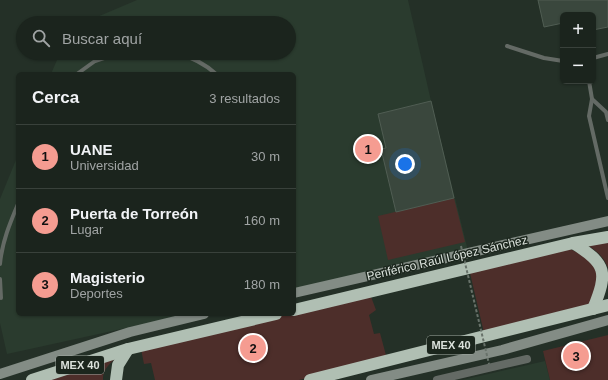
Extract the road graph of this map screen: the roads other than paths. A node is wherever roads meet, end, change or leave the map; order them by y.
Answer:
1 (507, 46) dead end
2 (608, 54) edge
3 (596, 57) edge
4 (98, 60) edge
5 (196, 60) edge
6 (560, 61) edge
7 (80, 72) edge
8 (214, 72) edge
9 (590, 84) edge
10 (592, 99) junction
11 (608, 120) edge
12 (608, 198) edge
13 (16, 209) edge
14 (608, 224) edge
15 (608, 237) edge
16 (573, 243) junction
17 (0, 264) edge
18 (0, 279) edge
19 (296, 293) edge
20 (1, 298) edge
21 (608, 305) edge
22 (593, 309) junction
23 (296, 310) edge
24 (196, 316) edge
25 (268, 316) edge
26 (608, 320) edge
27 (128, 350) junction
28 (527, 359) dead end
29 (0, 374) edge
30 (32, 380) edge
31 (116, 380) edge
32 (310, 380) edge
33 (371, 380) edge
34 (437, 380) edge

1 - 6 lane
2 - 3 lane
4 - 7 lane
5 - 8 lane
9 - 10 lane
10 - 11 lane
10 - 12 lane
13 - 17 lane
14 - 16 highway
14 - 19 main road
15 - 16 highway, Periférico Raúl López Sánchez
16 - 22 highway
16 - 23 highway, Periférico Raúl López Sánchez
18 - 20 lane
21 - 22 highway, MEX 40
22 - 32 highway, MEX 40
24 - 29 main road
25 - 27 highway, MEX 40
26 - 33 main road
27 - 30 highway, MEX 40
27 - 31 highway
28 - 34 street

